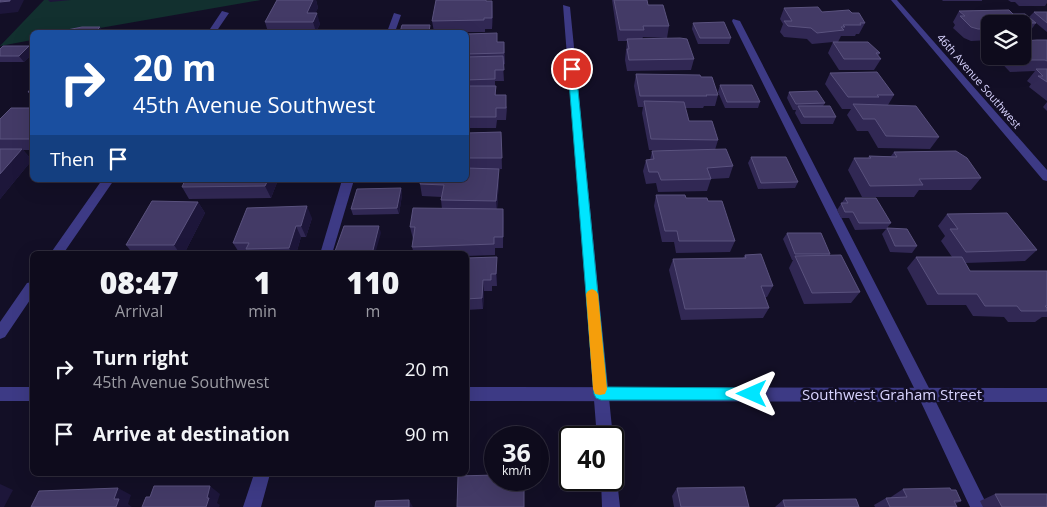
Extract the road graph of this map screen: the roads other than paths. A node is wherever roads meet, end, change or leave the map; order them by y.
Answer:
1 (894, 0) edge
2 (566, 7) dead end
3 (226, 12) dead end
4 (396, 15) dead end
5 (736, 20) dead end
6 (213, 30) edge
7 (392, 30) edge
8 (1047, 177) edge
9 (107, 182) edge
10 (347, 182) edge
11 (58, 251) edge
12 (327, 251) edge
13 (30, 290) edge
14 (0, 333) edge
15 (0, 394) edge
16 (30, 394) edge
17 (469, 394) edge
18 (601, 394) junction
19 (924, 395) junction
20 (1047, 395) edge
21 (604, 426) edge
22 (261, 476) edge
23 (609, 491) edge
24 (252, 507) edge
25 (611, 507) edge
26 (979, 507) edge

1 - 8 street, 46th Avenue Southwest
2 - 18 street
3 - 6 street
4 - 7 street
5 - 19 street
9 - 11 street
10 - 12 street
13 - 14 street
15 - 16 street
17 - 18 street, Southwest Graham Street
18 - 19 street, Southwest Graham Street
18 - 21 street
19 - 20 street, Southwest Graham Street
19 - 26 street
22 - 24 street
23 - 25 street

